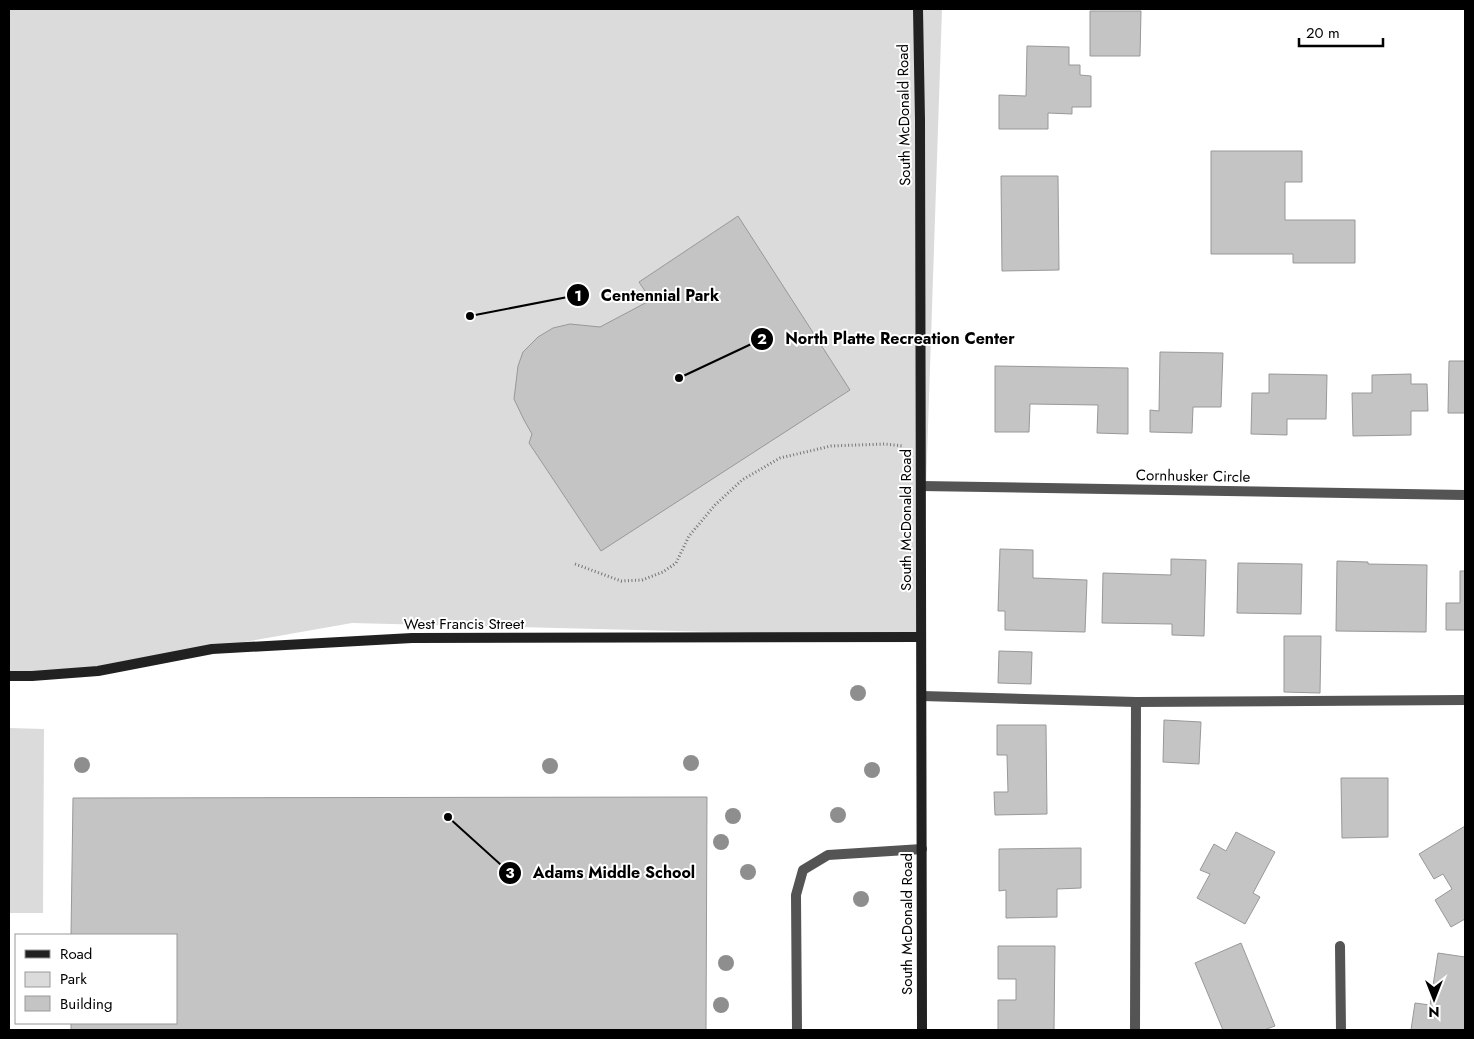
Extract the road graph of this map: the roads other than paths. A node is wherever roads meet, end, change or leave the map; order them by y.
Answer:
1 (918, 9) edge
2 (921, 486) junction
3 (1465, 495) edge
4 (921, 637) junction
5 (9, 676) edge
6 (922, 696) junction
7 (1465, 700) edge
8 (1136, 702) junction
9 (922, 849) junction
10 (1340, 946) dead end
11 (797, 1030) edge
12 (922, 1030) edge
13 (1135, 1030) edge
14 (1341, 1030) edge

1 - 2 street, South McDonald Road
2 - 3 street, Cornhusker Circle
2 - 4 street, South McDonald Road
4 - 5 street, West Francis Street
4 - 6 street, South McDonald Road
6 - 8 street
6 - 9 street, South McDonald Road
7 - 8 street
8 - 13 street
9 - 11 street
9 - 12 street, South McDonald Road
10 - 14 street

